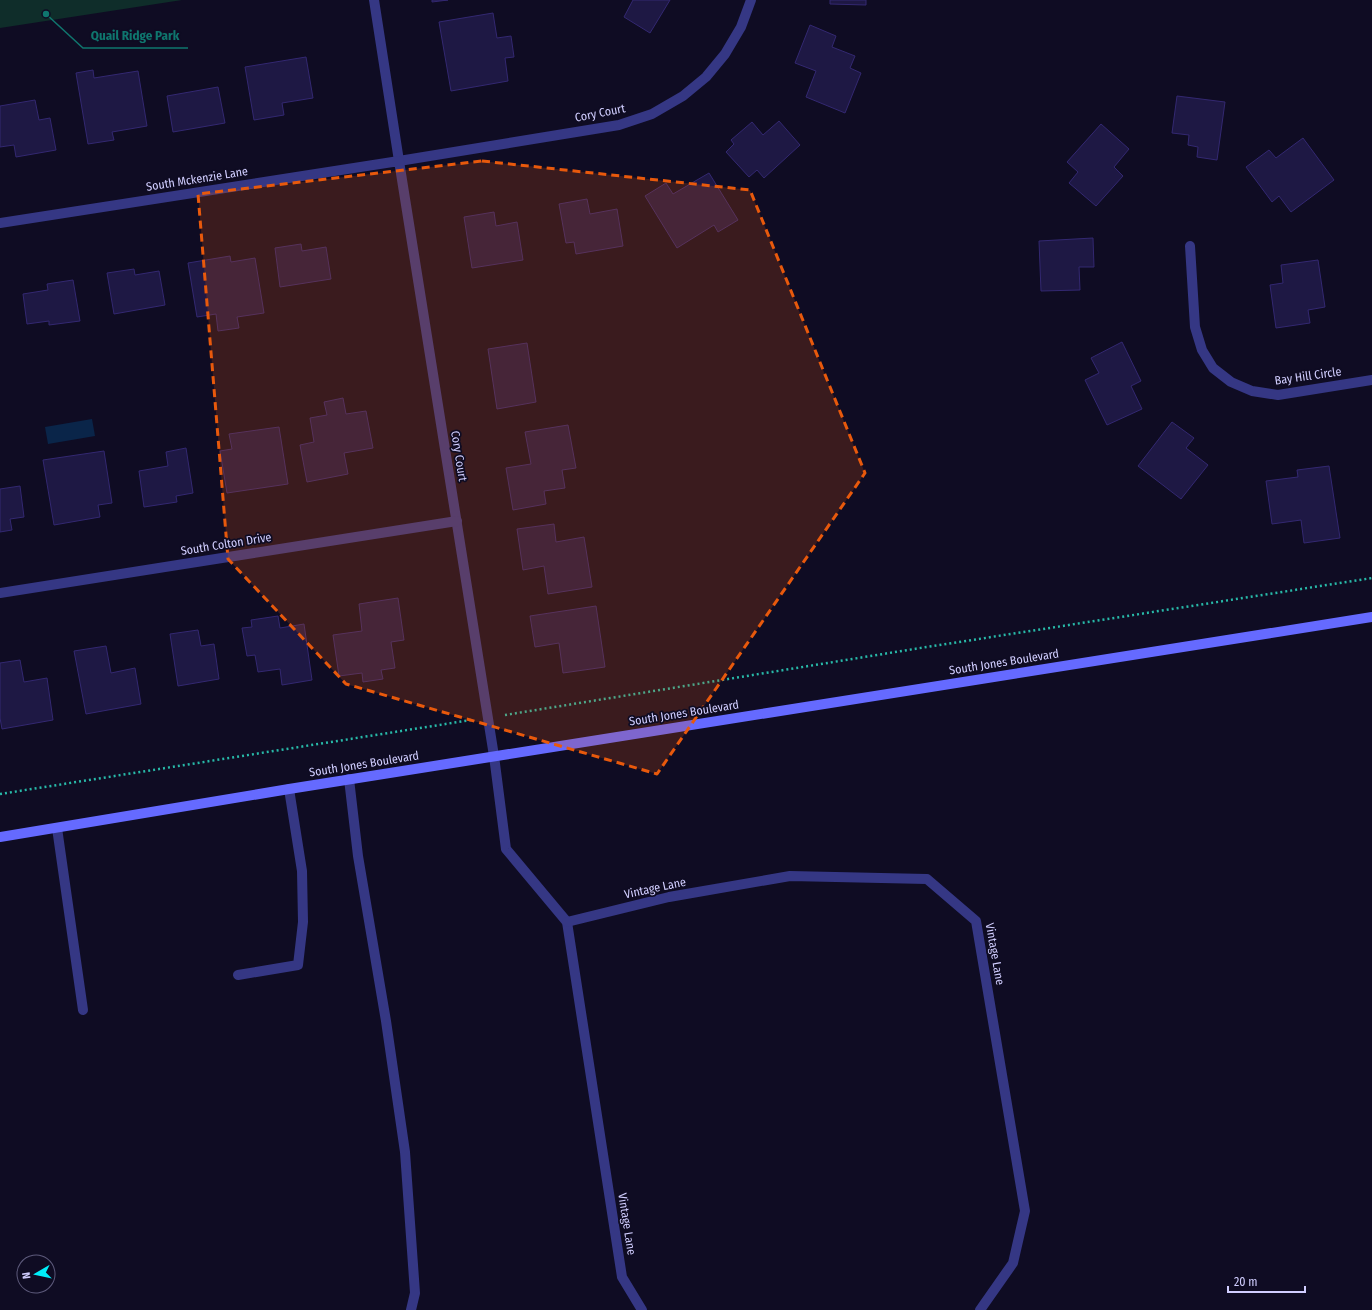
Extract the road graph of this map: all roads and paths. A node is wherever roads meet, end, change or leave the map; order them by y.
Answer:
1 (374, 0) edge
2 (751, 0) edge
3 (399, 161) junction
4 (0, 223) edge
5 (1190, 246) dead end
6 (1372, 380) edge
7 (456, 521) junction
8 (1372, 578) edge
9 (0, 593) edge
10 (1372, 618) edge
11 (488, 718) junction
12 (494, 756) junction
13 (349, 779) junction
14 (289, 789) junction
15 (0, 794) edge
16 (57, 828) junction
17 (0, 837) edge
18 (568, 922) junction
19 (238, 974) dead end
20 (83, 1010) dead end
21 (411, 1310) edge
22 (642, 1310) edge
23 (980, 1310) edge

1 - 3 street, Cory Court
2 - 3 street, Cory Court
3 - 4 street, South Mckenzie Lane
3 - 7 street, Cory Court
5 - 6 street, Bay Hill Circle
7 - 9 street, South Colton Drive
7 - 11 street, Cory Court
8 - 11 path
10 - 12 street, South Jones Boulevard
11 - 12 street, Cory Court
11 - 15 path
12 - 13 street, South Jones Boulevard
12 - 18 street
13 - 14 street, South Jones Boulevard
13 - 21 street
14 - 16 street, South Jones Boulevard
14 - 19 street
16 - 17 street, South Jones Boulevard
16 - 20 street
18 - 22 street, Vintage Lane
18 - 23 street, Vintage Lane

